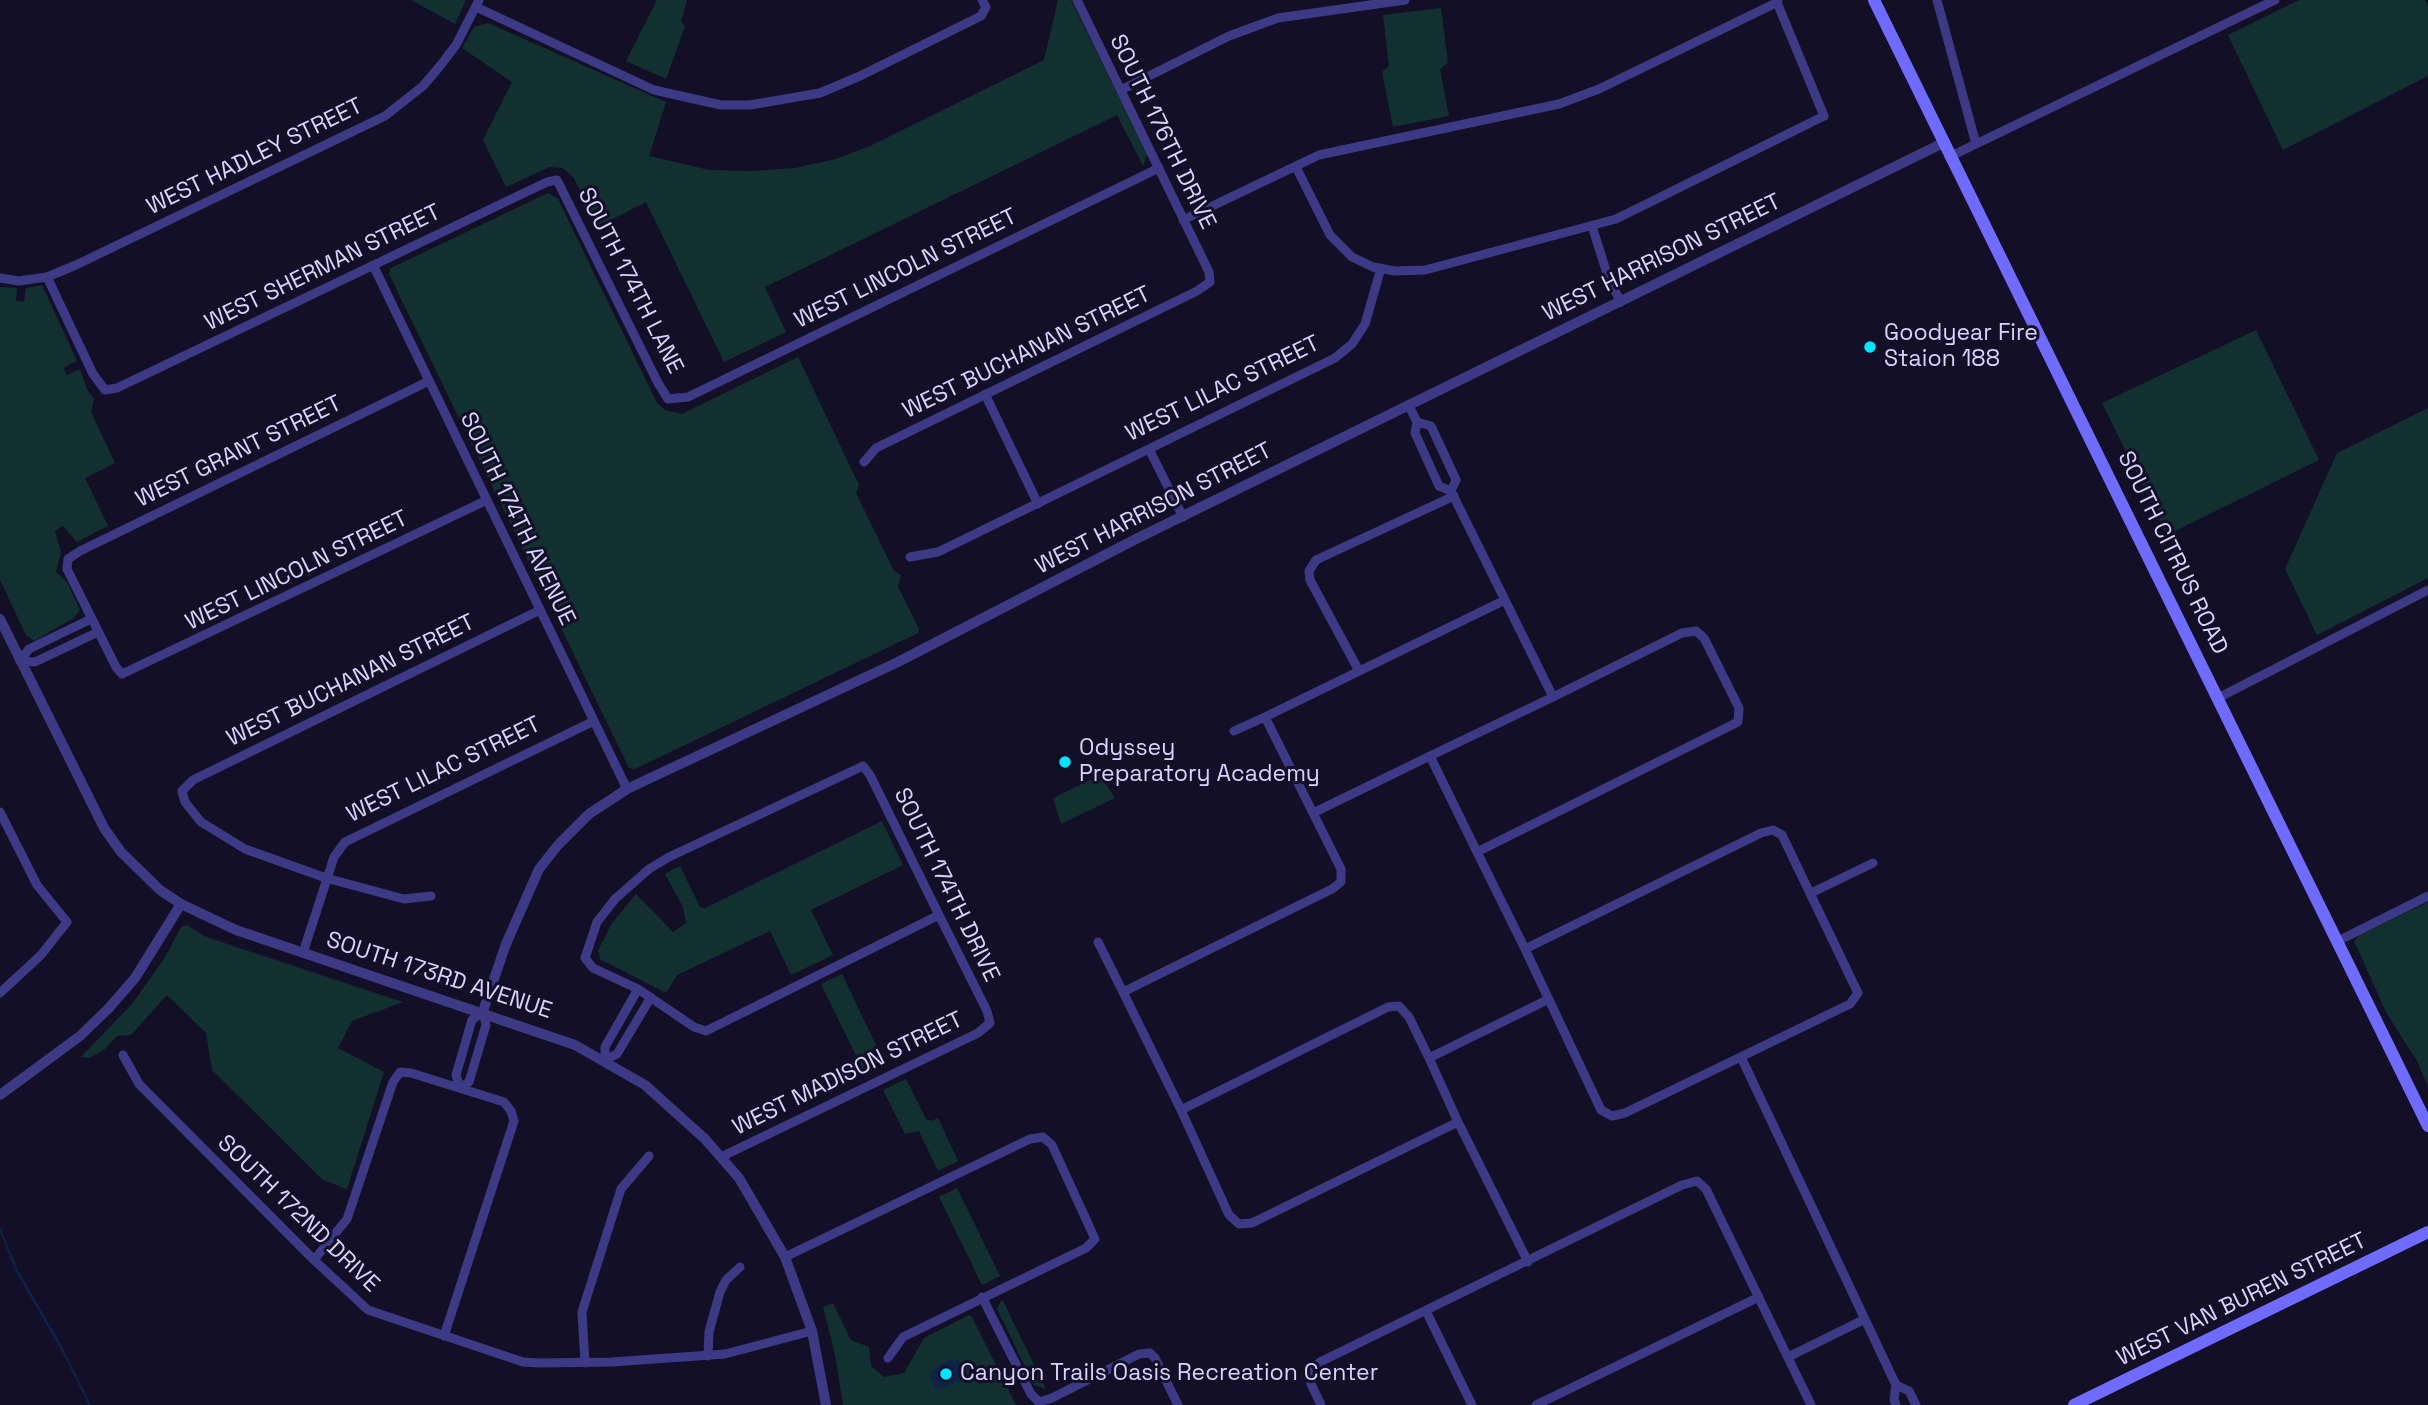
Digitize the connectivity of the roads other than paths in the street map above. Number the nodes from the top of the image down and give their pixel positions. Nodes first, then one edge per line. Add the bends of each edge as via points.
1 (1077, 0) edge
2 (1405, 0) edge
3 (1874, 0) edge
4 (1937, 0) edge
5 (2275, 0) edge
6 (1777, 1) edge
7 (478, 3) edge
8 (984, 3) edge
9 (1121, 90) junction
10 (1943, 144) junction
11 (1976, 144) junction
12 (1949, 157) junction
13 (1296, 167) junction
14 (1160, 168) junction
15 (556, 180) joint
16 (1183, 220) junction
17 (1592, 226) junction
18 (373, 265) junction
19 (1381, 268) junction
20 (47, 276) junction
21 (0, 278) edge
22 (1210, 282) joint
23 (1621, 302) junction
24 (429, 381) junction
25 (985, 394) junction
26 (668, 398) joint
27 (1409, 406) junction
28 (1417, 422) junction
29 (1149, 449) junction
30 (864, 462) dead end
31 (1453, 493) junction
32 (487, 500) junction
33 (1038, 504) junction
34 (1183, 517) junction
35 (910, 557) dead end
36 (2428, 590) edge
37 (1505, 600) junction
38 (540, 610) junction
39 (92, 619) junction
40 (0, 620) edge
41 (98, 632) junction
42 (20, 660) junction
43 (1359, 670) junction
44 (1553, 697) junction
45 (2220, 697) junction
46 (1265, 717) junction
47 (594, 721) junction
48 (1234, 731) dead end
49 (1430, 756) junction
50 (627, 789) junction
51 (0, 811) edge
52 (1313, 813) junction
53 (3, 824) edge
54 (1476, 852) junction
55 (1873, 863) dead end
56 (326, 878) junction
57 (1811, 893) junction
58 (2428, 896) edge
59 (431, 897) dead end
60 (181, 904) junction
61 (939, 915) junction
62 (2338, 941) junction
63 (1098, 942) dead end
64 (1525, 949) junction
65 (303, 953) junction
66 (638, 989) junction
67 (1123, 992) junction
68 (0, 993) edge
69 (652, 997) junction
70 (1549, 999) junction
71 (483, 1011) junction
72 (989, 1023) joint
73 (122, 1055) dead end
74 (1741, 1057) junction
75 (1429, 1058) junction
76 (605, 1060) junction
77 (460, 1088) junction
78 (0, 1095) edge
79 (1181, 1110) junction
80 (1458, 1122) junction
81 (2428, 1125) edge
82 (649, 1156) dead end
83 (721, 1157) junction
84 (2428, 1233) edge
85 (785, 1257) junction
86 (314, 1260) junction
87 (1528, 1262) junction
88 (740, 1267) dead end
89 (982, 1297) junction
90 (1759, 1297) junction
91 (1426, 1311) junction
92 (1865, 1319) junction
93 (812, 1331) junction
94 (444, 1336) junction
95 (708, 1356) junction
96 (1788, 1357) junction
97 (888, 1358) dead end
98 (585, 1363) junction
99 (1896, 1385) junction
100 (826, 1405) edge
101 (1178, 1405) edge
102 (1321, 1405) edge
103 (1472, 1405) edge
104 (1536, 1405) edge
105 (1811, 1405) edge
106 (1896, 1405) edge
107 (1916, 1405) edge
108 (2074, 1405) edge

1 - 9 street, SOUTH 176TH DRIVE
2 - 9 street via 1278,18 1229,36
3 - 10 main road, SOUTH CITRUS ROAD
4 - 11 street
5 - 11 street
6 - 13 street via 1599,89 1559,104 1352,147 1319,155
6 - 17 street via 1824,116 1616,219
7 - 8 street via 654,90 721,105 820,93 981,16
7 - 20 street, WEST HADLEY STREET via 440,66 423,86 384,116
9 - 14 street, SOUTH 176TH DRIVE
10 - 12 main road, SOUTH CITRUS ROAD
10 - 23 street, WEST HARRISON STREET
11 - 12 street
12 - 45 main road, SOUTH CITRUS ROAD
13 - 16 street
13 - 19 street via 1330,235 1352,257
14 - 16 street, SOUTH 176TH DRIVE
14 - 26 street, WEST LINCOLN STREET via 688,397
15 - 18 street, WEST SHERMAN STREET
15 - 26 street, SOUTH 174TH LANE
16 - 22 street, SOUTH 176TH DRIVE
17 - 19 street via 1425,270
17 - 23 street
18 - 20 street, WEST SHERMAN STREET via 105,390
18 - 24 street, SOUTH 174TH AVENUE
19 - 29 street, WEST LILAC STREET via 1365,324 1335,358
20 - 21 street, WEST HADLEY STREET via 19,281
22 - 25 street, WEST BUCHANAN STREET
23 - 27 street, WEST HARRISON STREET
24 - 32 street, SOUTH 174TH AVENUE
24 - 39 street, WEST GRANT STREET via 68,559 67,569
25 - 30 street, WEST BUCHANAN STREET via 876,448
25 - 33 street
27 - 28 street
27 - 34 street, WEST HARRISON STREET
28 - 31 street via 1415,433 1439,486
28 - 31 street via 1431,426 1456,480
29 - 33 street, WEST LILAC STREET
29 - 34 street
31 - 37 street
31 - 43 street via 1316,559 1309,571
32 - 38 street, SOUTH 174TH AVENUE
32 - 41 street, WEST LINCOLN STREET via 122,674
33 - 35 street, WEST LILAC STREET via 939,552
34 - 50 street, WEST HARRISON STREET via 898,662
36 - 45 street
37 - 43 street
37 - 44 street
38 - 47 street, SOUTH 174TH AVENUE
38 - 56 street, WEST BUCHANAN STREET via 193,780 182,791 201,822 220,836
39 - 41 street
39 - 42 street via 29,649
40 - 42 street, SOUTH 173RD AVENUE
41 - 42 street via 35,662
42 - 60 street, SOUTH 173RD AVENUE via 104,828 141,875
43 - 46 street
44 - 49 street
44 - 54 street via 1682,633 1696,631 1704,638 1739,708 1738,722
45 - 62 main road, SOUTH CITRUS ROAD
46 - 48 street
46 - 52 street
47 - 50 street, SOUTH 174TH AVENUE
47 - 56 street, WEST LILAC STREET via 345,842
49 - 52 street
49 - 54 street
50 - 71 street, WEST HARRISON STREET via 589,814 539,869
51 - 53 street
52 - 67 street via 1342,869 1341,882
53 - 68 street via 37,885 67,922 41,955
54 - 64 street
55 - 57 street
56 - 59 street via 404,899
56 - 65 street, WEST LILAC STREET
57 - 64 street via 1782,835 1773,830
57 - 74 street via 1858,993 1850,1004
58 - 62 street
60 - 65 street, SOUTH 173RD AVENUE via 236,930
60 - 78 street via 135,978 108,1009 80,1036
61 - 66 street, SOUTH 174TH DRIVE via 863,766 649,869 630,883 597,922 585,957 593,968
61 - 69 street via 706,1031
61 - 72 street, SOUTH 174TH DRIVE
62 - 81 main road, SOUTH CITRUS ROAD
63 - 67 street
64 - 70 street
65 - 71 street, SOUTH 173RD AVENUE
66 - 69 street
66 - 76 street via 605,1047
67 - 79 street
69 - 76 street via 617,1054
70 - 74 street via 1601,1110 1612,1116
70 - 75 street
71 - 76 street, SOUTH 173RD AVENUE
71 - 77 street, WEST HARRISON STREET via 486,1025 468,1082
71 - 77 street, WEST HARRISON STREET via 472,1020 456,1075
72 - 83 street, WEST MADISON STREET
73 - 86 street, SOUTH 172ND DRIVE via 139,1084
74 - 92 street
75 - 79 street via 1409,1017 1399,1006 1388,1007
75 - 80 street
76 - 83 street, SOUTH 173RD AVENUE via 645,1085
77 - 86 street via 400,1072 347,1219
77 - 94 street via 503,1102 514,1121
79 - 80 street via 1229,1215 1239,1224 1252,1223
80 - 87 street
82 - 98 street via 621,1189 582,1312
83 - 85 street, SOUTH 173RD AVENUE
84 - 108 main road, WEST VAN BUREN STREET
85 - 89 street via 1030,1139 1043,1137 1052,1145 1095,1239 1086,1248
85 - 93 street, SOUTH 173RD AVENUE
86 - 94 street, SOUTH 172ND DRIVE via 368,1310
87 - 90 street via 1697,1181 1706,1189
87 - 91 street
88 - 95 street via 720,1292
89 - 97 street via 903,1337
89 - 101 street via 1039,1402 1139,1354 1150,1353
90 - 96 street
90 - 104 street
91 - 102 street via 1320,1362 1310,1371
91 - 103 street
92 - 96 street
92 - 99 street
93 - 95 street, SOUTH 172ND DRIVE
93 - 100 street, SOUTH 173RD AVENUE
94 - 98 street, SOUTH 172ND DRIVE via 523,1362
95 - 98 street, SOUTH 172ND DRIVE
96 - 105 street
99 - 106 street
99 - 107 street via 1909,1391

